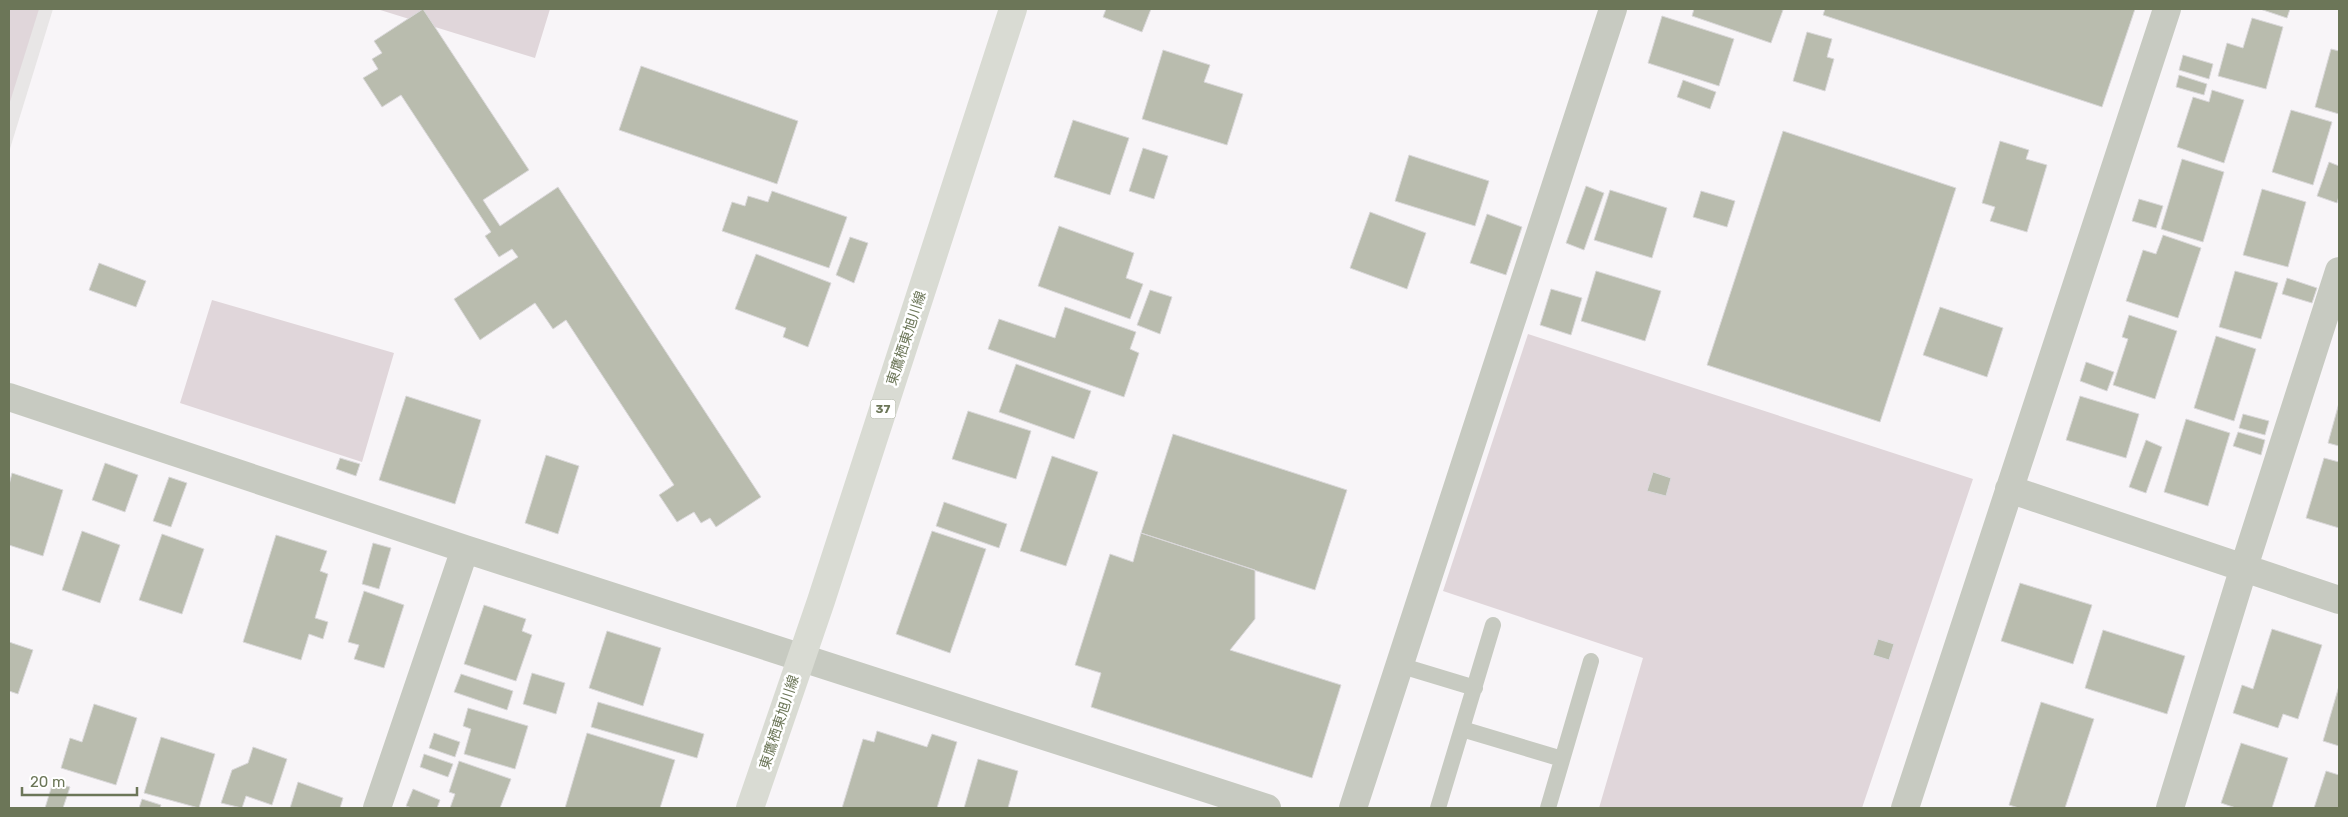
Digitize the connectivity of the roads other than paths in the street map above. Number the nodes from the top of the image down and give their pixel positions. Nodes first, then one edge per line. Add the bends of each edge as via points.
1 (1013, 9) edge
2 (1613, 9) edge
3 (2167, 9) edge
4 (2339, 271) edge
5 (9, 397) edge
6 (2009, 489) junction
7 (465, 549) junction
8 (2244, 567) junction
9 (2339, 600) edge
10 (1493, 625) dead end
11 (800, 658) junction
12 (1591, 661) dead end
13 (1399, 665) junction
14 (1475, 688) junction
15 (1462, 729) junction
16 (1562, 759) junction
17 (377, 808) edge
18 (750, 808) edge
19 (1268, 808) edge
20 (1352, 808) edge
21 (1438, 808) edge
22 (1548, 808) edge
23 (1905, 808) edge
24 (2170, 808) edge

1 - 11 main road, 東鷹栖東旭川線 / 37
2 - 13 street
3 - 6 street
4 - 8 street
5 - 7 street
6 - 8 street
6 - 23 street
7 - 11 street
7 - 17 street
8 - 9 street
8 - 24 street
10 - 14 lane
11 - 18 main road, 東鷹栖東旭川線 / 37
11 - 19 street
12 - 16 lane
13 - 14 lane
13 - 20 street
14 - 15 lane
15 - 16 lane
15 - 21 lane
16 - 22 lane

